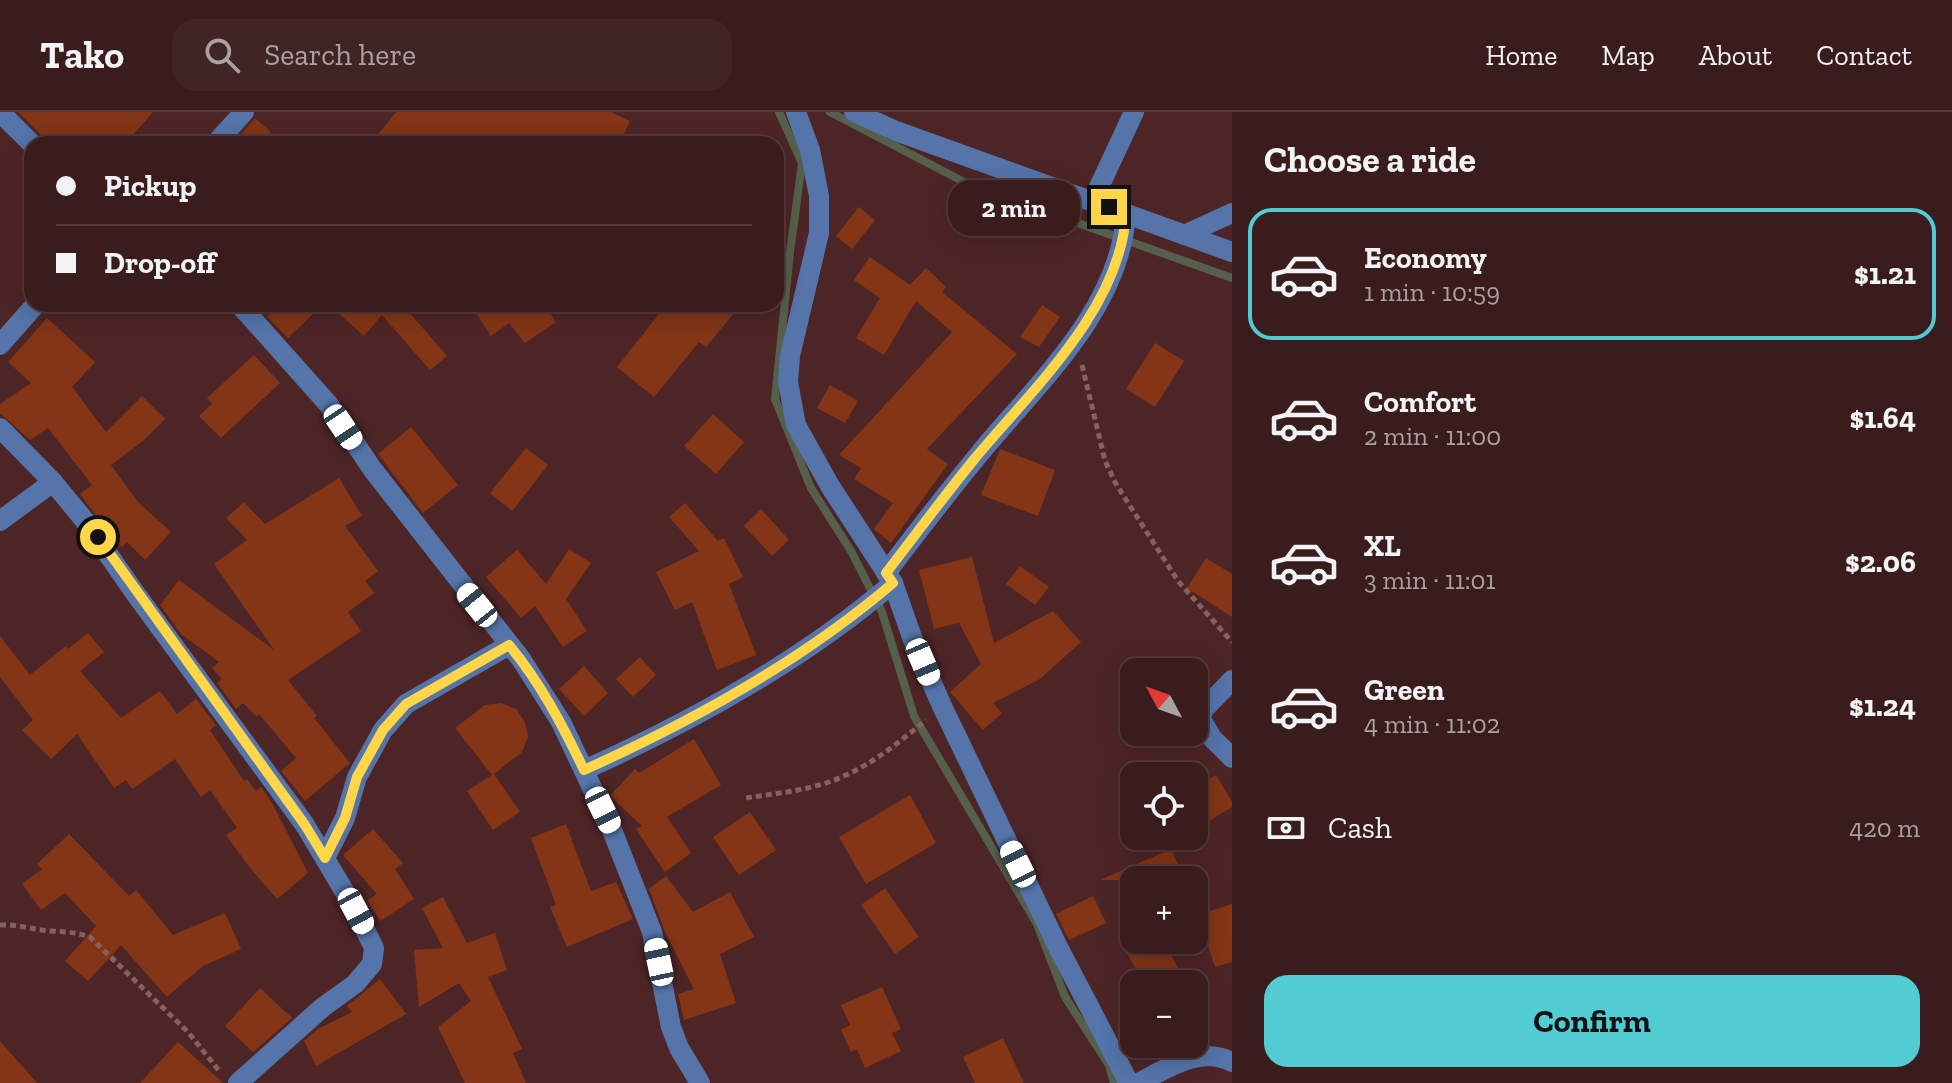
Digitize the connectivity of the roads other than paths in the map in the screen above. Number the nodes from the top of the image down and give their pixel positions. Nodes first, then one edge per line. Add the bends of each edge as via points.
1 (0, 112) edge
2 (244, 112) edge
3 (796, 112) edge
4 (854, 112) edge
5 (1134, 112) edge
6 (24, 136) edge
7 (222, 136) edge
8 (1093, 200) junction
9 (1126, 213) junction
10 (1232, 213) edge
11 (1184, 235) junction
12 (1232, 252) edge
13 (29, 312) edge
14 (246, 312) edge
15 (0, 345) edge
16 (0, 428) edge
17 (53, 482) junction
18 (0, 521) edge
19 (890, 578) junction
20 (509, 645) junction
21 (1232, 680) edge
22 (1232, 758) edge
23 (584, 770) junction
24 (325, 858) junction
25 (1232, 1037) edge
26 (1226, 1058) edge
27 (232, 1082) edge
28 (700, 1083) edge
29 (1129, 1083) edge
30 (1138, 1083) edge

1 - 6 street
2 - 7 street
3 - 19 street via 819,196 819,233 790,356 788,382 796,425
4 - 8 street
5 - 8 street
8 - 9 street
9 - 11 street
9 - 19 street via 1125,238 1104,292 1076,337 973,461
10 - 11 street
11 - 12 street
13 - 15 street
14 - 20 street via 329,405
16 - 17 street
17 - 18 street
17 - 24 street via 110,553
19 - 23 street via 798,654 639,746
19 - 29 street via 942,706
20 - 23 street via 561,722
20 - 24 street via 406,704 383,730 357,777
21 - 22 street via 1203,710 1201,719
23 - 28 street via 652,932 671,1027
24 - 27 street via 366,930 375,957 355,984
25 - 26 street
26 - 30 street via 1187,1058

